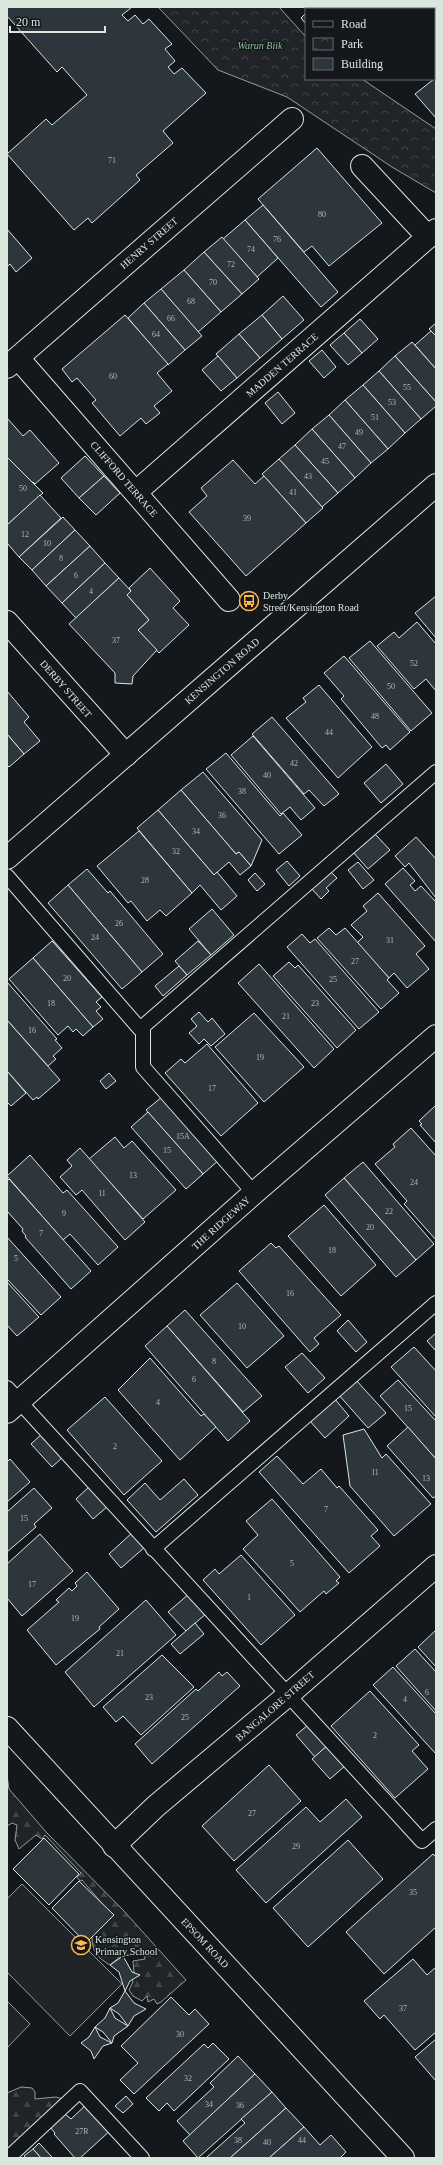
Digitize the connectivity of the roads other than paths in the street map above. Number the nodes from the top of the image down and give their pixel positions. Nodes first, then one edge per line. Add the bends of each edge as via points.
1 (292, 119) dead end
2 (362, 166) dead end
3 (432, 233) edge
4 (12, 363) edge
5 (436, 485) edge
6 (136, 492) junction
7 (229, 600) dead end
8 (7, 622) edge
9 (126, 755) junction
10 (436, 772) edge
11 (7, 858) edge
12 (7, 876) edge
13 (143, 1027) junction
14 (436, 1036) edge
15 (254, 1193) junction
16 (436, 1303) edge
17 (11, 1401) edge
18 (153, 1549) junction
19 (436, 1566) edge
20 (288, 1695) junction
21 (7, 1728) edge
22 (436, 1829) edge
23 (114, 1846) junction
24 (395, 2155) edge
25 (8, 2158) edge
26 (142, 2158) edge

1 - 4 street, HENRY STREET
2 - 3 street, MADDEN TERRACE
3 - 6 street, MADDEN TERRACE
4 - 6 street, CLIFFORD TERRACE
5 - 9 street, KENSINGTON ROAD
6 - 7 street, CLIFFORD TERRACE
8 - 9 street, DERBY STREET
9 - 11 street, KENSINGTON ROAD
10 - 13 lane
12 - 13 lane via 140,1029
13 - 15 lane via 143,1067
14 - 15 street, THE RIDGEWAY
15 - 17 street, THE RIDGEWAY
16 - 18 lane
17 - 18 lane
18 - 20 lane
19 - 20 street, BANGALORE STREET
20 - 22 lane via 422,1841
20 - 23 street, BANGALORE STREET via 156,1806
21 - 23 street, EPSOM ROAD
23 - 24 street, EPSOM ROAD
25 - 26 lane via 80,2091

